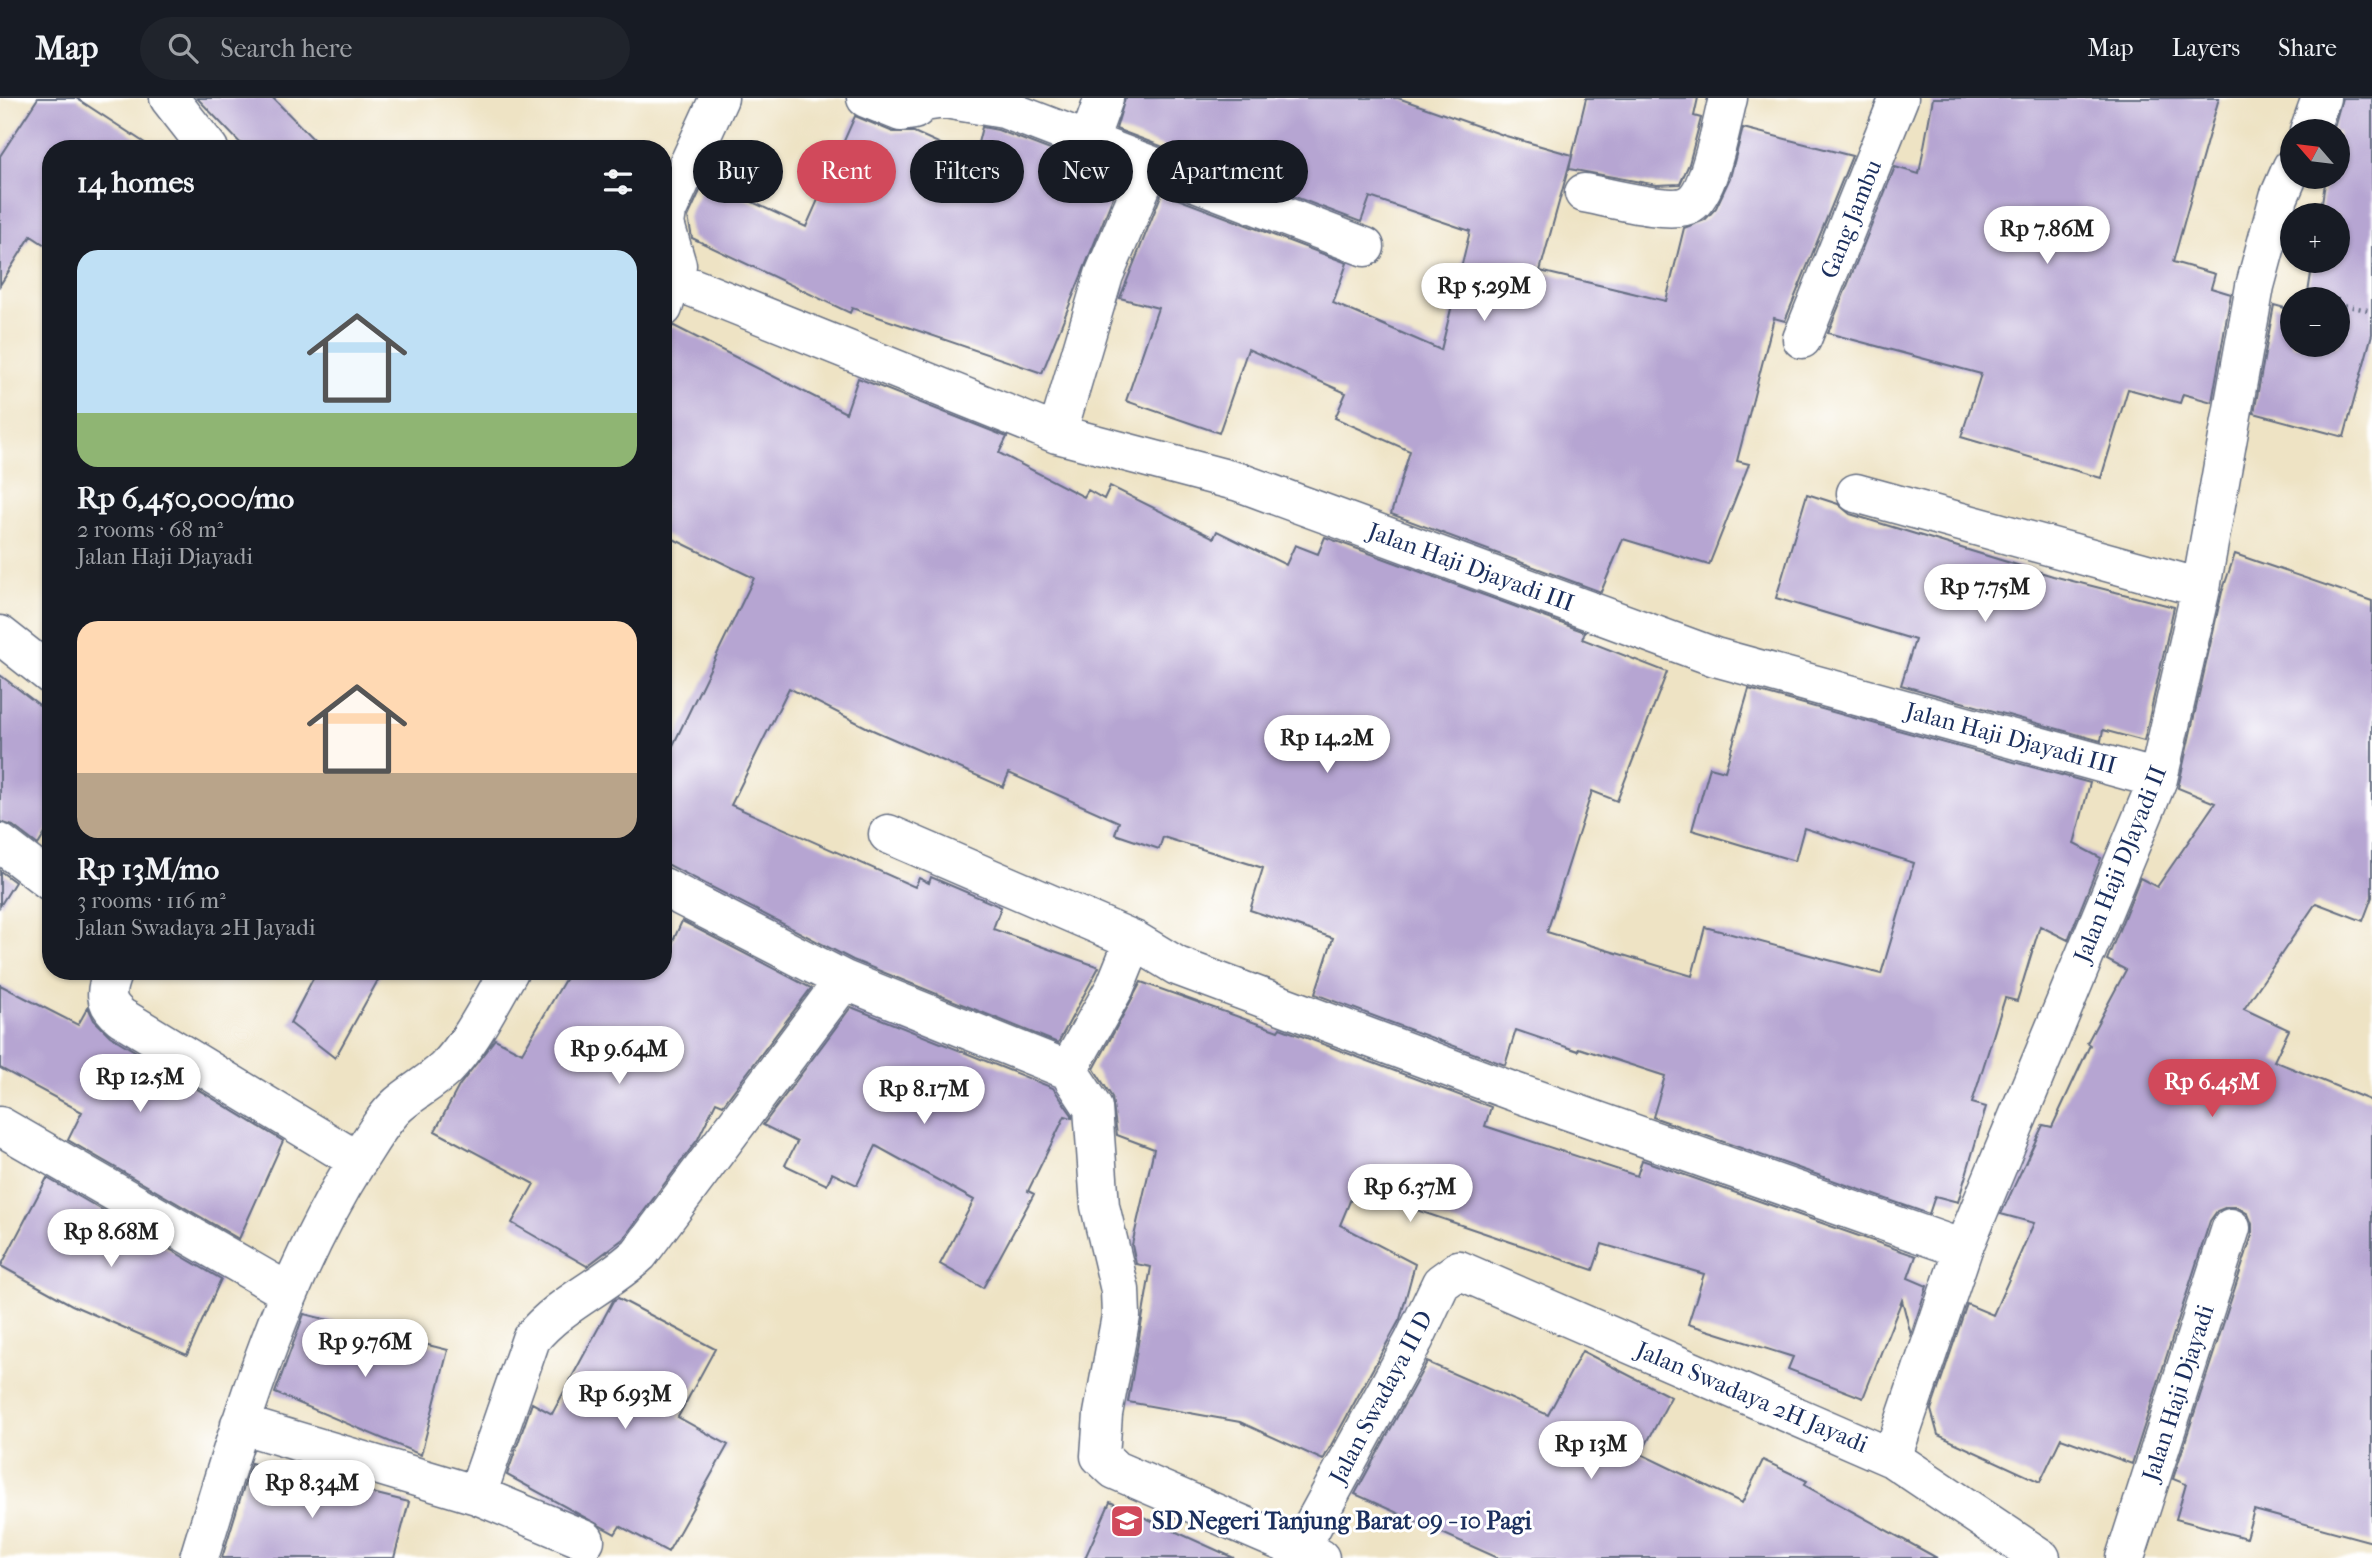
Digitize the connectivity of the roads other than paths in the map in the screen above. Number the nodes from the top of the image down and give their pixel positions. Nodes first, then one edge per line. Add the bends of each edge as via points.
1 (169, 98) edge
2 (719, 98) edge
3 (866, 98) edge
4 (1104, 98) edge
5 (1728, 98) edge
6 (1899, 98) edge
7 (2321, 98) edge
8 (2313, 119) edge
9 (202, 140) edge
10 (1089, 140) joint
11 (1147, 173) edge
12 (2282, 189) edge
13 (1584, 193) dead end
14 (672, 200) edge
15 (1248, 203) edge
16 (1365, 247) dead end
17 (672, 248) edge
18 (672, 283) edge
19 (672, 295) edge
20 (1802, 339) dead end
21 (1057, 434) junction
22 (1856, 493) dead end
23 (2201, 588) junction
24 (0, 635) edge
25 (42, 668) edge
26 (2158, 779) junction
27 (888, 834) dead end
28 (0, 843) edge
29 (42, 875) edge
30 (672, 892) edge
31 (1134, 940) junction
32 (110, 980) edge
33 (504, 980) edge
34 (844, 980) junction
35 (1068, 1070) junction
36 (0, 1126) edge
37 (358, 1161) junction
38 (2231, 1228) dead end
39 (1964, 1249) junction
40 (1449, 1275) joint
41 (288, 1292) junction
42 (240, 1424) junction
43 (1892, 1458) junction
44 (477, 1495) junction
45 (585, 1540) dead end
46 (1305, 1554) edge
47 (199, 1558) edge
48 (2041, 1558) edge
49 (2125, 1558) edge

1 - 9 street
2 - 14 street
3 - 10 street via 901,112 946,99 1004,109
4 - 10 street
5 - 13 street via 1704,186 1692,204 1674,208
6 - 20 street, Gang Jambu
7 - 8 street
11 - 21 street via 1104,275
12 - 23 street, Jalan Haji DJayadi II via 2255,286
15 - 16 street
17 - 18 street via 677,265
19 - 21 street, Jalan Haji Djayadi III
21 - 26 street, Jalan Haji Djayadi III via 1239,482 1715,657
22 - 23 street
23 - 26 street, Jalan Haji DJayadi II
24 - 25 street
26 - 39 street, Jalan Haji DJayadi II
27 - 31 street
28 - 29 street
30 - 34 street
31 - 35 street via 1115,987
31 - 39 street via 1177,966 1509,1090
32 - 37 street via 105,992 109,1007 121,1017
33 - 37 street via 462,1048 444,1069 396,1106
34 - 35 street
34 - 44 street via 639,1254 620,1272 547,1320 531,1339
35 - 46 street via 1093,1108 1100,1206 1120,1290 1121,1316 1100,1456 1115,1470
36 - 41 street
37 - 41 street
38 - 49 street, Jalan Haji Djayadi
39 - 43 street, Jalan Haji DJayadi II
40 - 43 street, Jalan Swadaya 2H Jayadi via 1459,1270
40 - 46 street, Jalan Swadaya II D
41 - 42 street
42 - 44 street
42 - 47 street
43 - 48 street, Jalan Swadaya 2H Jayadi
44 - 45 street

